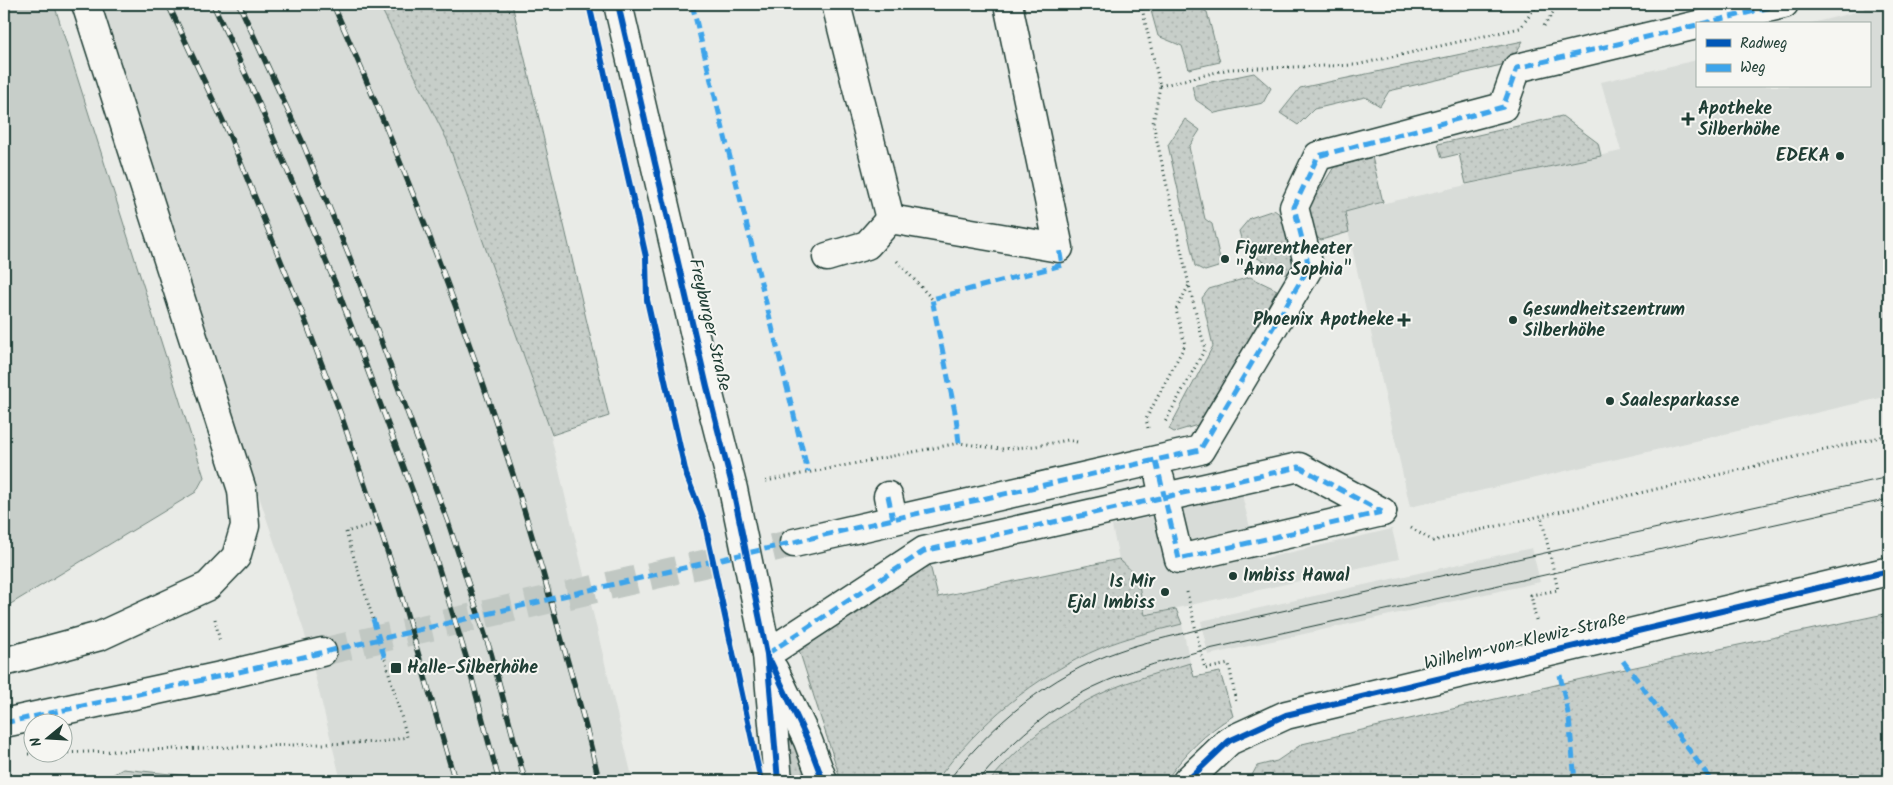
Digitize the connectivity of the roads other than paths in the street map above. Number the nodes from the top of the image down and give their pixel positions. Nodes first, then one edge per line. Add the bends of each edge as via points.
1 (86, 4) edge
2 (618, 4) edge
3 (836, 4) edge
4 (1008, 4) edge
5 (1784, 4) edge
6 (1709, 22) edge
7 (1696, 25) edge
8 (882, 227) junction
9 (827, 257) dead end
10 (1156, 461) junction
11 (1164, 498) junction
12 (794, 543) tunnel mouth
13 (1889, 571) edge
14 (322, 652) tunnel mouth
15 (767, 654) junction
16 (4, 662) edge
17 (4, 723) edge
18 (778, 781) edge
19 (822, 781) edge
20 (1187, 781) edge

1 - 16 street via 242,490 245,526 236,557 208,586 100,636
2 - 15 street, Freyburger Straße via 733,489
3 - 8 street
4 - 8 street via 1059,248
5 - 6 street
7 - 10 street via 1517,68 1503,107 1318,156 1294,207 1309,267 1200,450
8 - 9 street via 867,244
10 - 11 street
10 - 12 street via 890,508
11 - 11 street via 1179,559 1382,512 1299,467
11 - 15 street via 924,552
13 - 20 street, Wilhelm-von-Klewiz-Straße via 1286,715 1229,740
14 - 17 street
15 - 18 street, Freyburger Straße
15 - 19 street, Freyburger Straße via 808,741

